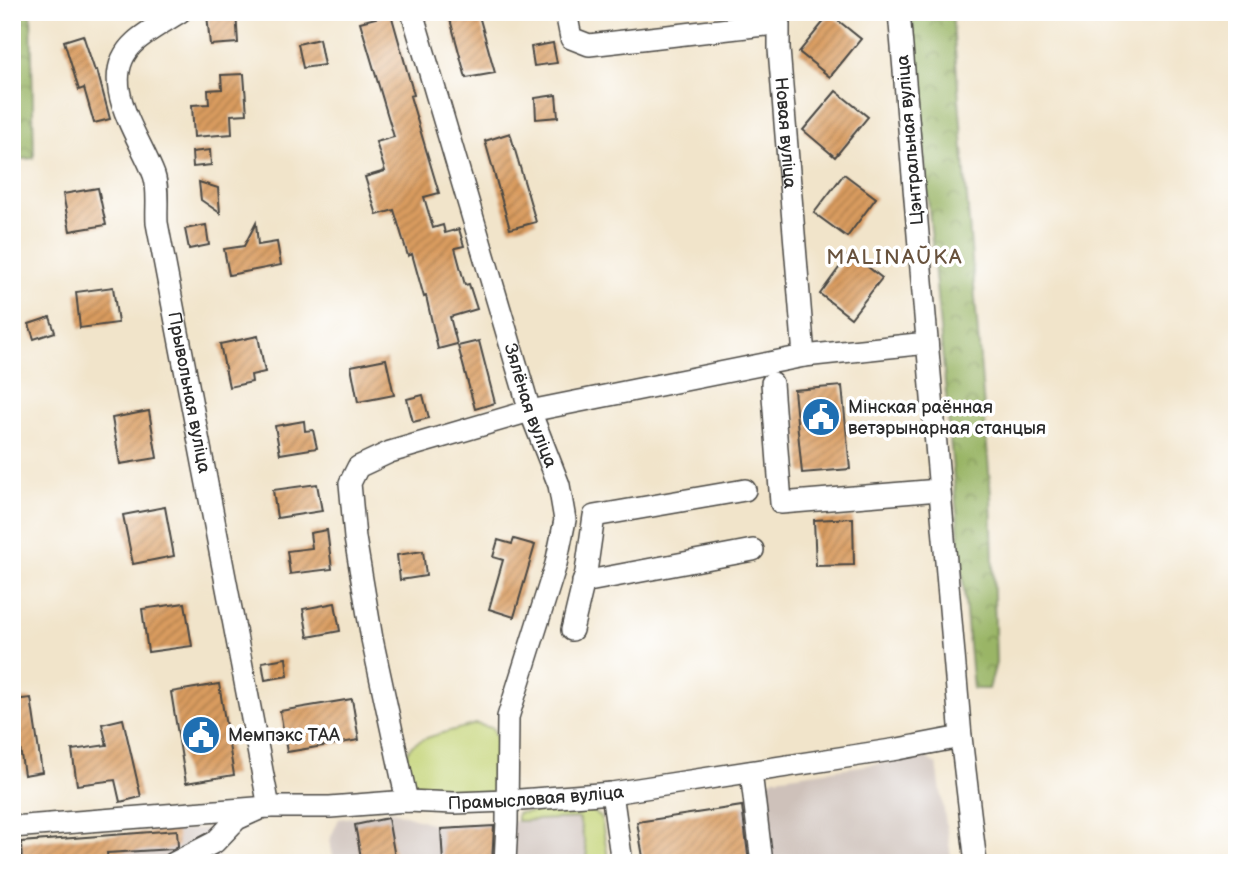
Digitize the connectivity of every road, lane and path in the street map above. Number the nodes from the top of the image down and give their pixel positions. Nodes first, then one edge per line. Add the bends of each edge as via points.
1 (180, 12) edge
2 (412, 12) edge
3 (566, 12) edge
4 (899, 12) edge
5 (927, 342) junction
6 (804, 356) junction
7 (772, 383) dead end
8 (530, 411) junction
9 (745, 490) dead end
10 (939, 490) junction
11 (752, 550) dead end
12 (583, 582) junction
13 (572, 630) dead end
14 (961, 737) junction
15 (751, 772) junction
16 (612, 793) junction
17 (407, 801) junction
18 (507, 801) junction
19 (266, 807) junction
20 (12, 827) edge
21 (174, 863) edge
22 (505, 863) edge
23 (622, 863) edge
24 (762, 863) edge
25 (976, 863) edge

1 - 19 street, Прывольная вуліца via 134,42 120,62 116,78 155,178 157,223
2 - 8 street, Зялёная вуліца
3 - 6 street, Новая вуліца via 571,38 589,45 779,24
4 - 5 street, Цэнтральная вуліца
5 - 6 street
5 - 10 street, Цэнтральная вуліца
6 - 8 street
7 - 10 street via 781,503
8 - 17 street via 390,452 358,467 350,483 372,639
8 - 18 street, Зялёная вуліца via 559,485 565,520 556,564 508,717
9 - 12 street via 594,516
10 - 14 street, Цэнтральная вуліца
11 - 12 street
12 - 13 street
14 - 15 street, Прамысловая вуліца
14 - 25 street
15 - 16 street, Прамысловая вуліца
15 - 24 street
16 - 18 street, Прамысловая вуліца
16 - 23 street
17 - 18 street, Прамысловая вуліца
17 - 19 street, Прамысловая вуліца
18 - 22 street, Зялёная вуліца
19 - 20 street, Прамысловая вуліца
19 - 21 street via 237,819 215,842

